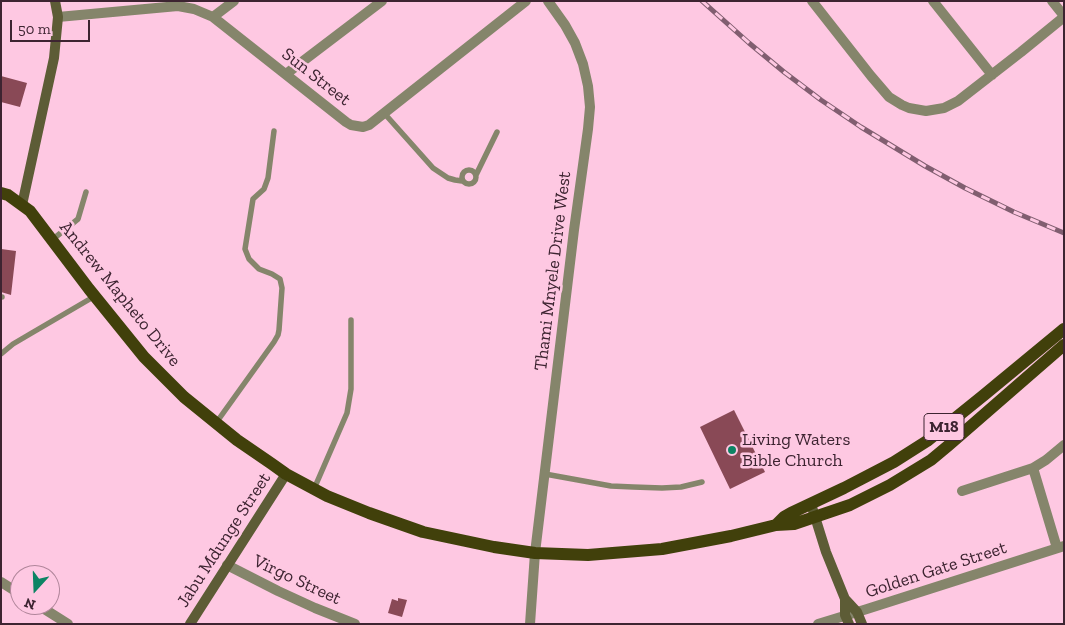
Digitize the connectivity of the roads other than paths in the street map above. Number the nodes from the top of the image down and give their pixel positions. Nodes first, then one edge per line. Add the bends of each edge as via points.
1 (55, 1) edge
2 (234, 1) edge
3 (382, 1) edge
4 (526, 1) edge
5 (548, 1) edge
6 (812, 1) edge
7 (933, 1) edge
8 (1052, 1) edge
9 (178, 4) edge
10 (1064, 16) edge
11 (58, 17) junction
12 (213, 17) junction
13 (286, 74) junction
14 (992, 75) junction
15 (384, 113) junction
16 (274, 131) dead end
17 (496, 132) dead end
18 (476, 175) junction
19 (462, 181) junction
20 (86, 192) dead end
21 (1, 193) edge
22 (22, 205) junction
23 (52, 240) junction
24 (95, 296) junction
25 (351, 320) dead end
26 (1064, 329) edge
27 (1064, 345) edge
28 (1, 354) edge
29 (216, 423) junction
30 (1064, 445) edge
31 (1032, 468) junction
32 (286, 474) junction
33 (545, 474) junction
34 (702, 482) dead end
35 (314, 489) junction
36 (962, 491) dead end
37 (811, 504) junction
38 (816, 517) junction
39 (776, 525) junction
40 (1060, 547) edge
41 (535, 553) junction
42 (227, 565) junction
43 (845, 599) junction
44 (857, 612) junction
45 (54, 615) edge
46 (847, 620) edge
47 (68, 624) edge
48 (190, 624) edge
49 (355, 624) edge
50 (530, 624) edge
51 (818, 624) edge
52 (862, 624) edge

1 - 11 street
2 - 12 street
3 - 13 street
4 - 15 street, Sun Street
5 - 33 street, Thami Mnyele Drive West via 575,43 583,64 590,107
6 - 14 street via 890,97 909,108 926,111 944,108
7 - 14 street
8 - 10 street
9 - 11 street, Sun Street
9 - 12 street, Sun Street
10 - 14 street
11 - 22 street via 54,58
12 - 13 street, Sun Street
13 - 15 street, Sun Street via 351,124 363,127
15 - 19 lane via 433,168 448,178
16 - 29 lane via 268,178 264,189 253,199 245,249 259,269 280,279 279,330 274,342
17 - 18 lane
18 - 19 lane via 472,184
18 - 19 lane via 471,170 464,171
20 - 23 lane via 78,218
21 - 22 main road, Andrew Mapheto Drive
22 - 23 main road, Andrew Mapheto Drive
23 - 24 main road, Andrew Mapheto Drive
24 - 28 lane
24 - 29 main road, Andrew Mapheto Drive via 144,357
25 - 35 lane via 349,406
26 - 37 main road, Andrew Mapheto Drive / M18 via 927,440 894,462
27 - 38 main road, Andrew Mapheto Drive / M18 via 931,460 882,490
29 - 32 main road, Andrew Mapheto Drive
30 - 31 street
31 - 36 street
31 - 40 street
32 - 35 main road, Andrew Mapheto Drive
32 - 42 street, Jabu Mdunge Street
33 - 34 lane via 633,488
33 - 41 street, Thami Mnyele Drive West
35 - 41 main road, Andrew Mapheto Drive via 423,532
37 - 38 street
37 - 39 main road, Andrew Mapheto Drive via 784,517
38 - 39 main road, Andrew Mapheto Drive via 794,524
38 - 43 street
39 - 41 main road, Andrew Mapheto Drive via 662,549 588,555
40 - 44 street, Golden Gate Street
41 - 50 street, Thami Mnyele Drive West
42 - 48 street, Jabu Mdunge Street
42 - 49 street, Virgo Street
43 - 44 street
43 - 46 street
44 - 46 street, Golden Gate Street
44 - 52 street
45 - 47 street
46 - 51 street, Golden Gate Street

